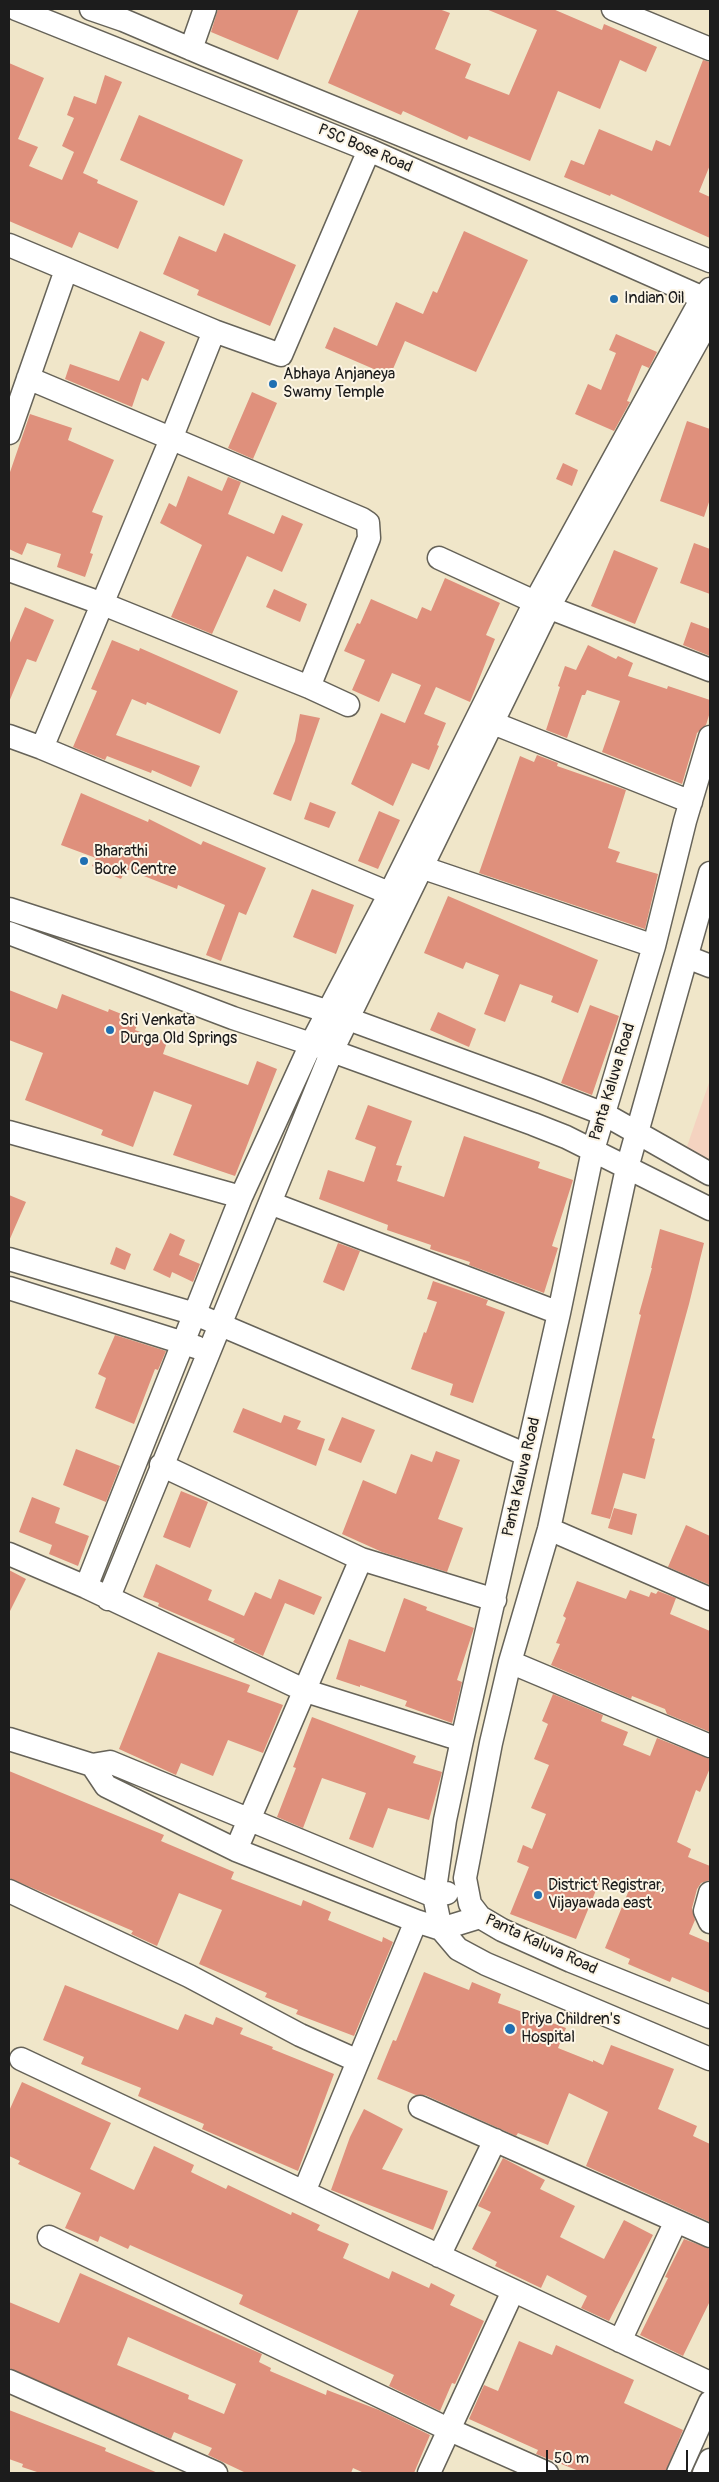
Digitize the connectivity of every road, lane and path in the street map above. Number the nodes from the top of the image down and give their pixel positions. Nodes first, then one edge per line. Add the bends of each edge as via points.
1 (16, 9) edge
2 (91, 9) edge
3 (205, 9) edge
4 (612, 9) edge
5 (125, 14) edge
6 (113, 47) junction
7 (191, 49) junction
8 (710, 49) edge
9 (369, 150) junction
10 (9, 245) edge
11 (710, 261) edge
12 (66, 270) junction
13 (707, 296) edge
14 (710, 318) edge
15 (214, 331) junction
16 (28, 378) junction
17 (9, 433) edge
18 (171, 439) junction
19 (439, 558) dead end
20 (9, 570) edge
21 (103, 604) junction
22 (542, 605) junction
23 (710, 670) edge
24 (309, 687) junction
25 (348, 705) dead end
26 (492, 723) junction
27 (9, 736) edge
28 (710, 737) edge
29 (42, 748) junction
30 (691, 802) junction
31 (414, 864) junction
32 (710, 873) edge
33 (398, 896) junction
34 (9, 909) edge
35 (9, 933) edge
36 (654, 946) junction
37 (687, 958) junction
38 (710, 966) edge
39 (338, 1016) junction
40 (311, 1044) junction
41 (332, 1050) junction
42 (604, 1114) junction
43 (9, 1132) edge
44 (638, 1133) junction
45 (593, 1150) junction
46 (627, 1168) junction
47 (710, 1174) edge
48 (242, 1197) junction
49 (270, 1203) junction
50 (710, 1209) edge
51 (9, 1259) edge
52 (9, 1288) edge
53 (559, 1313) junction
54 (195, 1314) junction
55 (220, 1325) junction
56 (184, 1342) junction
57 (209, 1352) junction
58 (527, 1455) junction
59 (161, 1465) junction
60 (549, 1529) junction
61 (9, 1554) edge
62 (361, 1559) junction
63 (86, 1587) junction
64 (108, 1599) junction
65 (710, 1599) edge
66 (494, 1600) junction
67 (510, 1662) junction
68 (306, 1691) junction
69 (9, 1739) edge
70 (462, 1740) junction
71 (710, 1746) edge
72 (92, 1765) junction
73 (250, 1818) junction
74 (236, 1850) junction
75 (467, 1889) junction
76 (9, 1891) edge
77 (710, 1893) edge
78 (434, 1896) junction
79 (480, 1917) junction
80 (416, 1921) junction
81 (710, 1922) edge
82 (441, 1929) junction
83 (710, 2017) edge
84 (21, 2059) dead end
85 (710, 2059) edge
86 (358, 2061) junction
87 (420, 2108) dead end
88 (495, 2140) junction
89 (304, 2192) junction
90 (676, 2221) junction
91 (710, 2236) edge
92 (50, 2237) dead end
93 (439, 2256) junction
94 (513, 2291) junction
95 (620, 2341) junction
96 (9, 2382) edge
97 (710, 2383) edge
98 (710, 2402) edge
99 (450, 2430) junction
100 (710, 2460) edge
101 (216, 2473) edge
102 (430, 2473) edge
103 (547, 2473) edge
104 (678, 2473) edge
105 (704, 2473) edge

1 - 6 street, PSC Bose Road
2 - 5 street, PSC Bose Road
3 - 7 street
4 - 8 street
5 - 6 street
5 - 7 street, PSC Bose Road
6 - 9 street, PSC Bose Road
7 - 11 street, PSC Bose Road
9 - 13 street, PSC Bose Road
9 - 15 street via 281,355
10 - 12 street
12 - 15 street
12 - 16 street
13 - 22 street
14 - 22 street
15 - 18 street
16 - 17 street
16 - 18 street
18 - 21 street
18 - 24 street via 368,523 369,538
19 - 22 street
20 - 21 street
21 - 24 street
21 - 29 street
22 - 23 street
22 - 26 street
22 - 31 street
24 - 25 street
26 - 30 street
26 - 31 street
27 - 29 street
28 - 30 street, Panta Kaluva Road
29 - 33 street
30 - 36 street, Panta Kaluva Road
31 - 33 street
31 - 36 street
32 - 37 street, Panta Kaluva Road
33 - 39 street
34 - 39 street
35 - 40 street via 233,1018
36 - 42 street, Panta Kaluva Road
37 - 38 street
37 - 44 street, Panta Kaluva Road
39 - 40 street
39 - 41 street
39 - 42 street
40 - 41 street
40 - 48 street
41 - 45 street via 533,1124
41 - 49 street
42 - 44 street
42 - 45 street, Panta Kaluva Road
43 - 48 street
44 - 46 street, Panta Kaluva Road
44 - 47 street
45 - 46 street
45 - 53 street, Panta Kaluva Road
46 - 50 street
46 - 60 street, Panta Kaluva Road
48 - 54 street
49 - 53 street
49 - 55 street
51 - 54 street
52 - 56 street
53 - 58 street, Panta Kaluva Road
54 - 55 street
54 - 56 street
55 - 57 street
55 - 58 street
56 - 57 street
56 - 63 street
57 - 59 street
58 - 66 street, Panta Kaluva Road
59 - 62 street
59 - 64 street
60 - 65 street
60 - 67 street, Panta Kaluva Road
61 - 63 street
62 - 66 street
62 - 68 street
63 - 64 street
64 - 68 street
66 - 70 street, Panta Kaluva Road
67 - 71 street
67 - 75 street, Panta Kaluva Road via 465,1878
68 - 70 street
68 - 73 street
69 - 72 street
70 - 78 street, Panta Kaluva Road via 445,1820
72 - 73 street via 110,1762
72 - 74 street via 106,1786
73 - 74 street
73 - 78 street
74 - 80 street
75 - 78 street
75 - 79 street, Panta Kaluva Road via 470,1904
76 - 86 street
77 - 81 street via 705,1911
78 - 82 street, Panta Kaluva Road
79 - 82 street
79 - 83 street, Panta Kaluva Road via 562,1957
80 - 82 street
80 - 86 street
82 - 85 street, Panta Kaluva Road via 458,1948 486,1964
84 - 89 street
86 - 89 street
87 - 88 street
88 - 90 street
88 - 93 street
89 - 93 street
90 - 91 street
90 - 95 street
92 - 99 street
93 - 94 street
94 - 95 street
94 - 99 street
95 - 97 street
96 - 101 street
98 - 104 street
99 - 102 street
99 - 103 street
100 - 105 street

